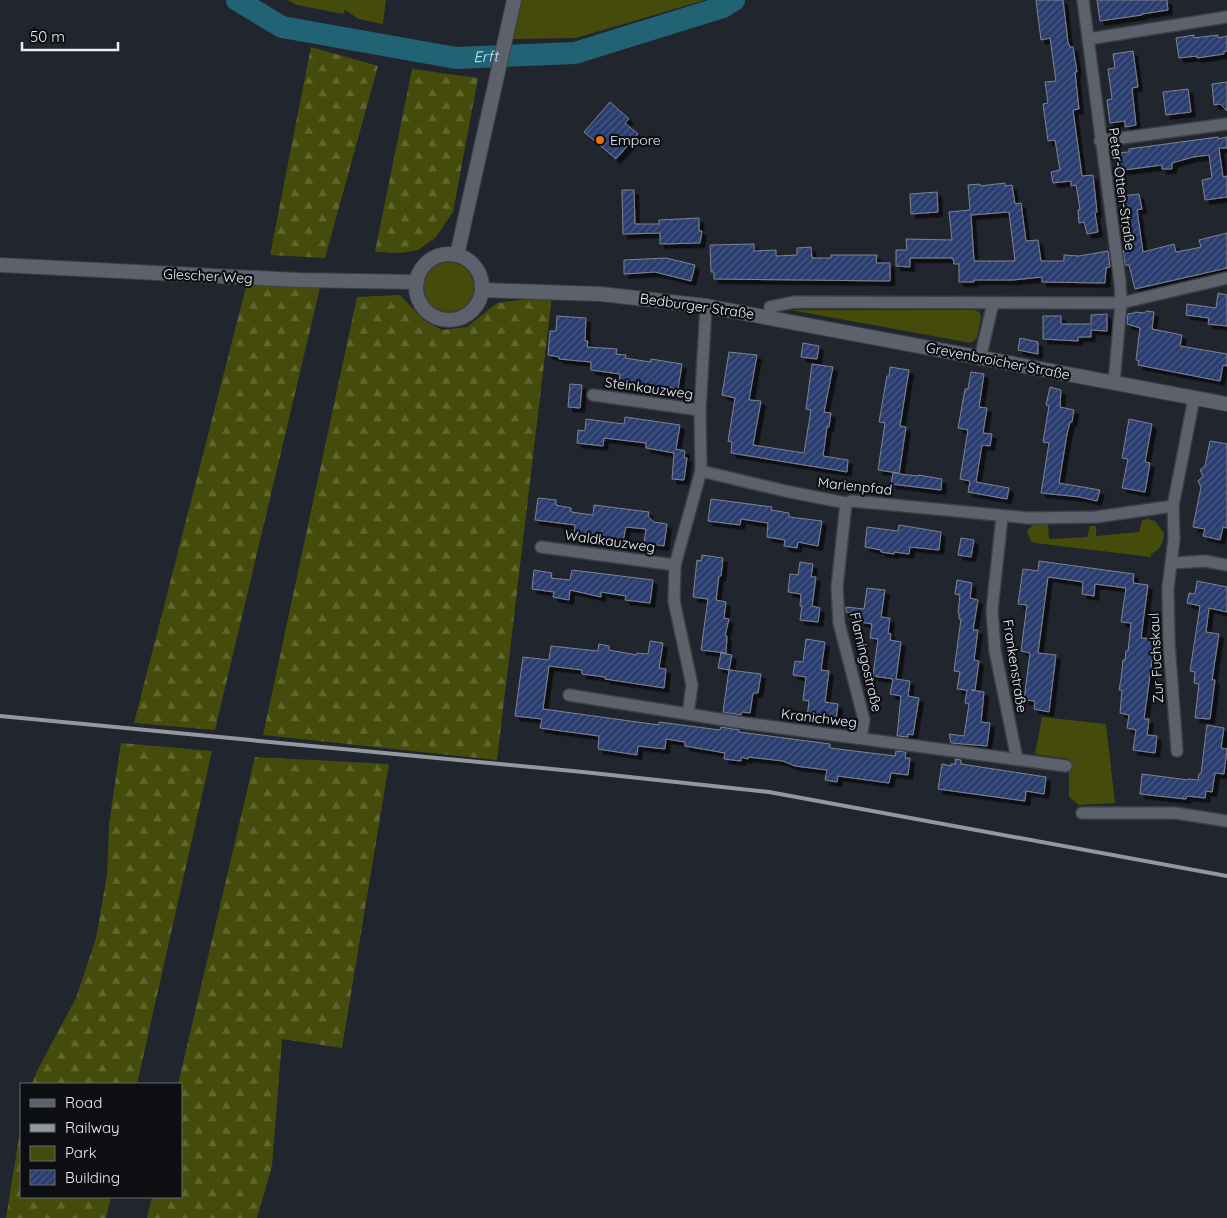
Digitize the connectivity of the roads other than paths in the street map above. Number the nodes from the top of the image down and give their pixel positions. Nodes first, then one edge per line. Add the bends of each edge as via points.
1 (514, 0) edge
2 (1083, 0) edge
3 (1227, 17) edge
4 (1088, 40) junction
5 (1227, 124) edge
6 (1100, 141) junction
7 (457, 255) junction
8 (0, 265) edge
9 (1227, 278) edge
10 (417, 282) junction
11 (482, 290) junction
12 (993, 303) junction
13 (1121, 303) junction
14 (706, 306) junction
15 (769, 317) junction
16 (980, 359) junction
17 (1114, 383) junction
18 (593, 395) dead end
19 (1194, 398) junction
20 (1227, 404) edge
21 (700, 410) junction
22 (701, 471) junction
23 (846, 503) junction
24 (1173, 506) junction
25 (1002, 516) junction
26 (541, 547) dead end
27 (1172, 563) junction
28 (676, 565) junction
29 (1227, 565) edge
30 (569, 695) dead end
31 (688, 714) junction
32 (861, 738) junction
33 (1177, 751) dead end
34 (1017, 759) junction
35 (1066, 766) dead end
36 (1082, 813) dead end
37 (1227, 821) edge

1 - 7 main road
2 - 4 street, Peter-Otten-Straße
3 - 4 street
4 - 6 street, Peter-Otten-Straße
5 - 6 street
6 - 13 street, Peter-Otten-Straße
7 - 10 main road via 447,254 428,262
7 - 11 main road via 474,266
8 - 10 main road, Glescher Weg via 298,280
9 - 13 street, Bedburger Straße
10 - 11 main road via 417,292 425,309 446,320 457,319 475,308
11 - 14 main road, Bedburger Straße via 601,294
12 - 13 street, Bedburger Straße
12 - 15 street, Bedburger Straße via 794,302 770,307
12 - 16 street
13 - 17 street, Peter-Otten-Straße
14 - 15 main road, Bedburger Straße
14 - 21 street
15 - 16 main road, Grevenbroicher Straße
16 - 17 main road, Grevenbroicher Straße
17 - 19 main road, Grevenbroicher Straße
18 - 21 street, Steinkauzweg
19 - 20 main road, Grevenbroicher Straße
19 - 24 street
21 - 22 street
22 - 23 street, Marienpfad
22 - 28 street
23 - 25 street, Marienpfad
23 - 32 street, Flamingostraße via 838,587 839,623 864,720
24 - 25 street, Marienpfad via 1096,517
24 - 27 street
25 - 34 street, Frankenstraße via 992,610 994,651
26 - 28 street, Waldkauzweg
27 - 29 street via 1205,561
27 - 33 street, Zur Fuchskaul via 1168,588 1169,643
28 - 31 street via 674,601 692,685
30 - 31 street, Kranichweg
31 - 32 street, Kranichweg
32 - 34 street, Kranichweg
34 - 35 street, Kranichweg
36 - 37 street via 1175,813

